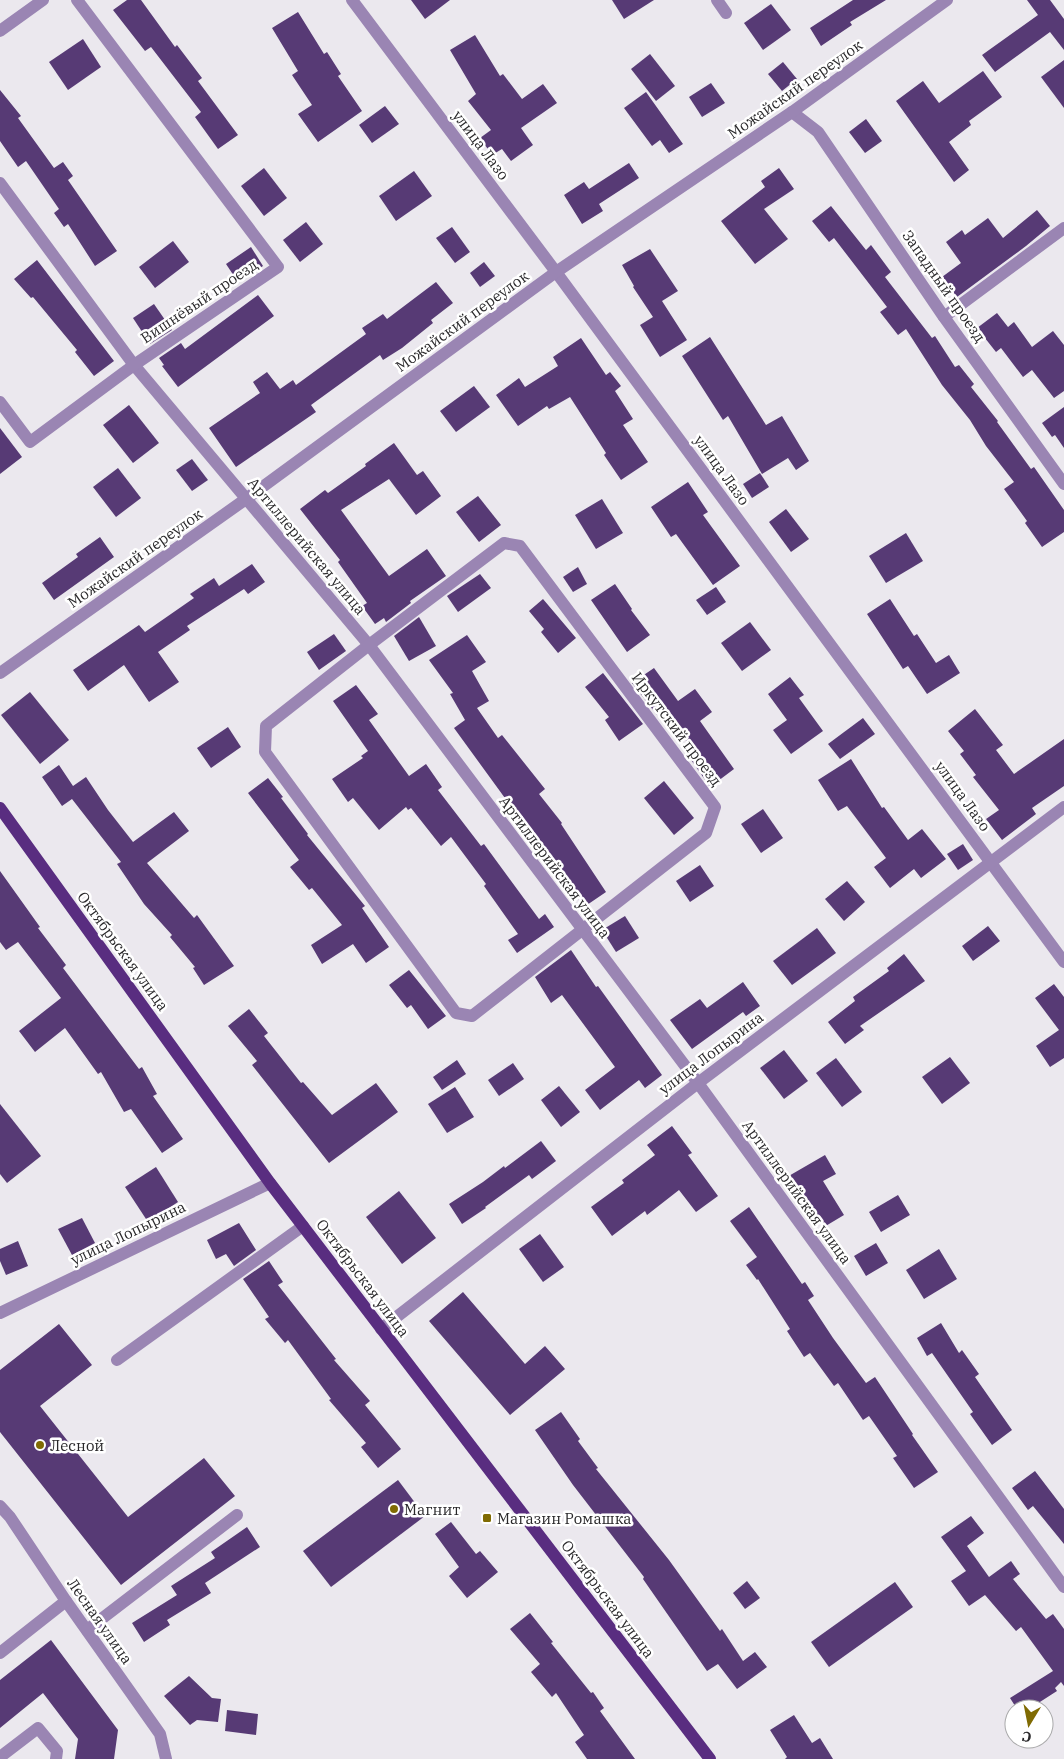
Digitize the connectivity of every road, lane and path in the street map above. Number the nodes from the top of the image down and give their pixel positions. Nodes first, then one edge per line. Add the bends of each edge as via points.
1 (43, 0) edge
2 (78, 0) edge
3 (352, 0) edge
4 (717, 0) edge
5 (948, 0) edge
6 (726, 13) dead end
7 (0, 31) edge
8 (792, 112) junction
9 (0, 183) edge
10 (1064, 228) edge
11 (556, 272) junction
12 (944, 317) junction
13 (134, 365) junction
14 (0, 402) edge
15 (1064, 484) edge
16 (246, 499) junction
17 (369, 645) junction
18 (0, 673) edge
19 (1064, 807) edge
20 (0, 808) edge
21 (990, 861) junction
22 (582, 930) junction
23 (1064, 962) edge
24 (698, 1083) junction
25 (270, 1183) junction
26 (303, 1226) junction
27 (0, 1313) edge
28 (381, 1330) junction
29 (116, 1360) dead end
30 (0, 1506) edge
31 (237, 1515) dead end
32 (1064, 1587) edge
33 (66, 1601) junction
34 (87, 1630) junction
35 (0, 1653) edge
36 (0, 1758) edge
37 (56, 1759) edge
38 (166, 1759) edge
39 (710, 1759) edge

1 - 7 street
2 - 13 street, Вишнёвый проезд via 278,267
3 - 11 street, улица Лазо
4 - 6 street
5 - 8 street, Можайский переулок
8 - 11 street, Можайский переулок
8 - 12 street, Западный проезд via 818,132
9 - 13 street, Артиллерийская улица
10 - 12 street
11 - 16 street, Можайский переулок
11 - 21 street, улица Лазо
12 - 15 street, Западный проезд
13 - 14 street, Вишнёвый проезд via 30,442
13 - 16 street, Артиллерийская улица
16 - 17 street, Артиллерийская улица
16 - 18 street, Можайский переулок
17 - 22 street, Артиллерийская улица
17 - 22 street, Иркутский проезд via 266,726 265,752 456,1013 472,1016
17 - 22 street, Иркутский проезд via 504,543 520,546 532,562 715,807 706,832
19 - 21 street, улица Лопырина
20 - 25 main road, Октябрьская улица
21 - 23 street, улица Лазо
21 - 24 street, улица Лопырина
22 - 24 street, Артиллерийская улица
24 - 28 street, улица Лопырина
24 - 32 street, Артиллерийская улица
25 - 26 main road, Октябрьская улица
25 - 27 street, улица Лопырина
26 - 28 main road, Октябрьская улица
26 - 29 street
28 - 39 main road, Октябрьская улица
30 - 33 street, Лесная улица
31 - 34 street
33 - 34 street, Лесная улица
33 - 35 street
34 - 38 street, Лесная улица via 160,1734
36 - 37 street via 38,1728 57,1751

